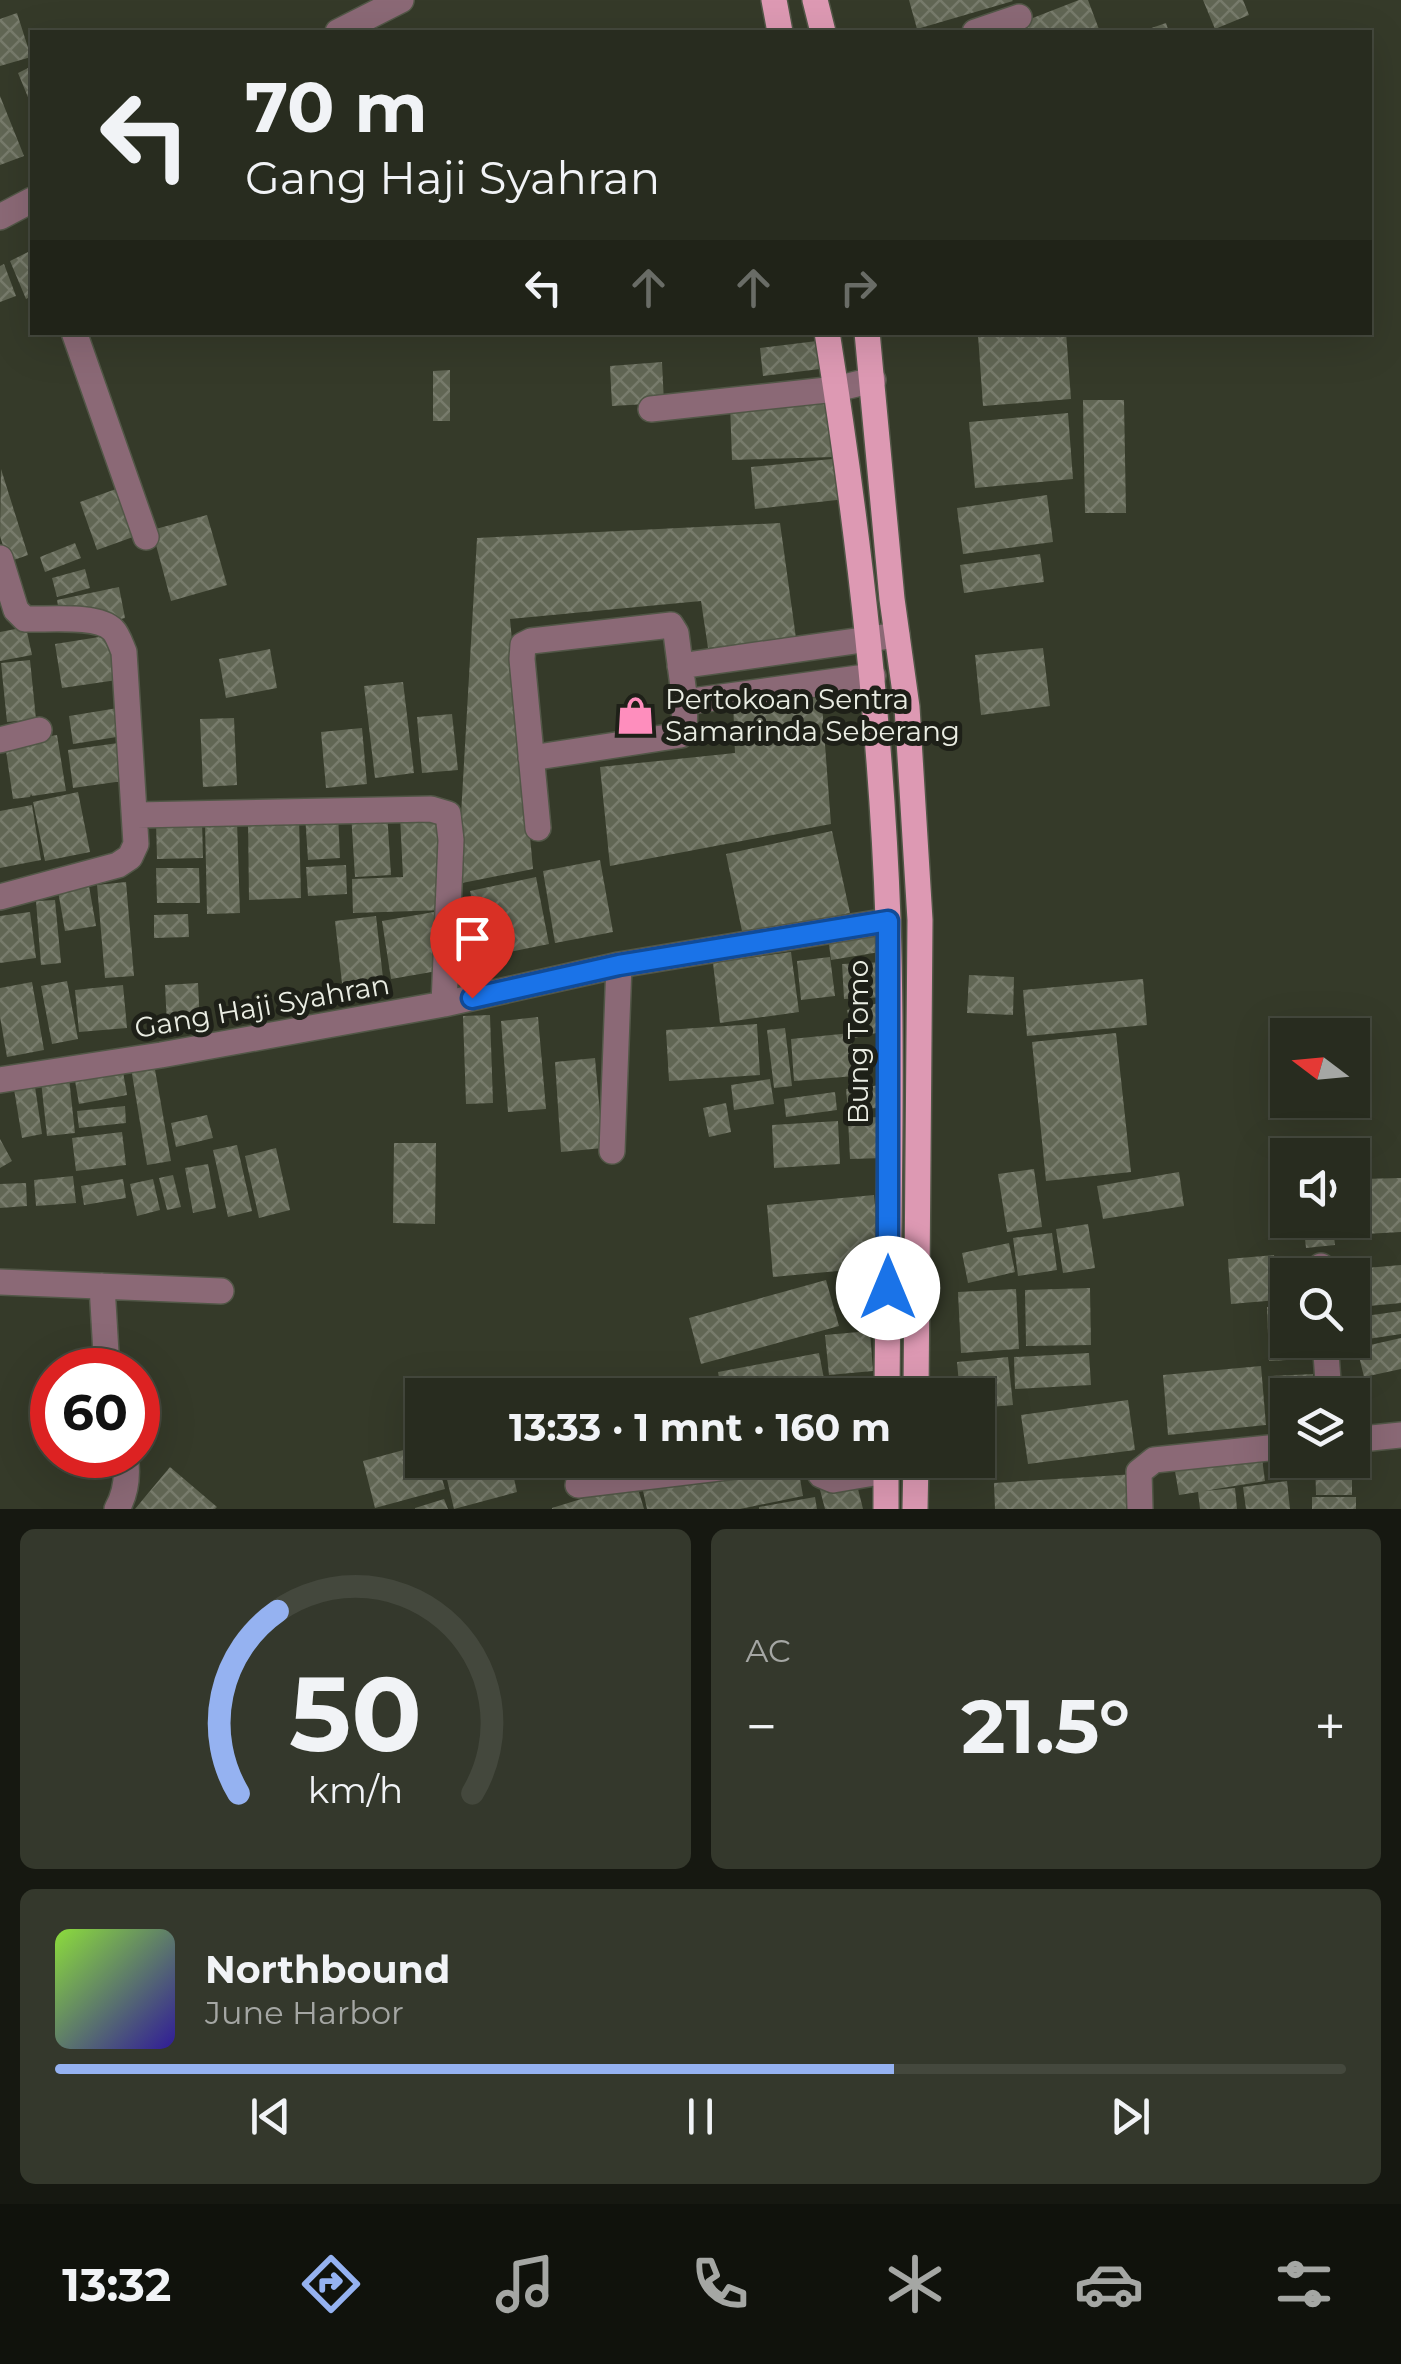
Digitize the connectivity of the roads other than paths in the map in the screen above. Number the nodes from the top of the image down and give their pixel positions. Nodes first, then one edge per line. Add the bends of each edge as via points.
1 (401, 0) edge
2 (774, 0) edge
3 (815, 0) edge
4 (1019, 17) dead end
5 (342, 30) edge
6 (780, 30) edge
7 (822, 30) edge
8 (982, 30) edge
9 (30, 206) edge
10 (0, 218) edge
11 (75, 335) edge
12 (827, 335) edge
13 (867, 335) edge
14 (874, 380) junction
15 (836, 388) junction
16 (652, 409) dead end
17 (146, 537) dead end
18 (0, 558) edge
19 (898, 635) junction
20 (870, 641) junction
21 (680, 666) junction
22 (873, 676) junction
23 (685, 702) junction
24 (908, 706) junction
25 (876, 710) junction
26 (39, 730) dead end
27 (0, 740) edge
28 (530, 758) junction
29 (137, 815) junction
30 (538, 828) dead end
31 (0, 897) edge
32 (888, 921) junction
33 (619, 965) junction
34 (444, 1004) junction
35 (0, 1080) edge
36 (612, 1151) dead end
37 (0, 1282) edge
38 (102, 1286) junction
39 (221, 1291) dead end
40 (106, 1348) edge
41 (887, 1378) edge
42 (916, 1378) edge
43 (1401, 1435) edge
44 (1370, 1438) edge
45 (1270, 1448) edge
46 (126, 1478) edge
47 (636, 1478) edge
48 (886, 1478) edge
49 (916, 1478) edge
50 (578, 1485) dead end
51 (117, 1509) edge
52 (886, 1509) edge
53 (915, 1509) edge
54 (1140, 1509) edge

1 - 5 street
2 - 6 main road
3 - 7 main road
4 - 8 street
9 - 10 street
11 - 17 street
12 - 15 main road, Bung Tomo
13 - 14 main road
14 - 15 street
14 - 19 main road
15 - 16 street
15 - 20 main road, Bung Tomo
18 - 29 street via 25,619 78,618 115,632 124,652
19 - 20 street
19 - 24 main road
20 - 21 street
20 - 22 main road, Bung Tomo
21 - 23 street
21 - 28 street via 671,625 523,645
22 - 23 street
22 - 25 main road, Bung Tomo
23 - 28 street via 681,735
24 - 25 main road
24 - 42 main road via 920,920
25 - 32 main road, Bung Tomo
26 - 27 street
28 - 30 street
29 - 31 street via 136,844 118,865
29 - 34 street via 431,809 448,814
32 - 33 street, Gang Haji Syahran
32 - 41 main road, Bung Tomo
33 - 34 street, Gang Haji Syahran
33 - 36 street
34 - 35 street, Gang Haji Syahran
37 - 38 street
38 - 39 street
38 - 40 street
43 - 44 street
45 - 54 street via 1154,1460 1140,1472
46 - 51 street
47 - 50 street
48 - 52 main road
49 - 53 main road

